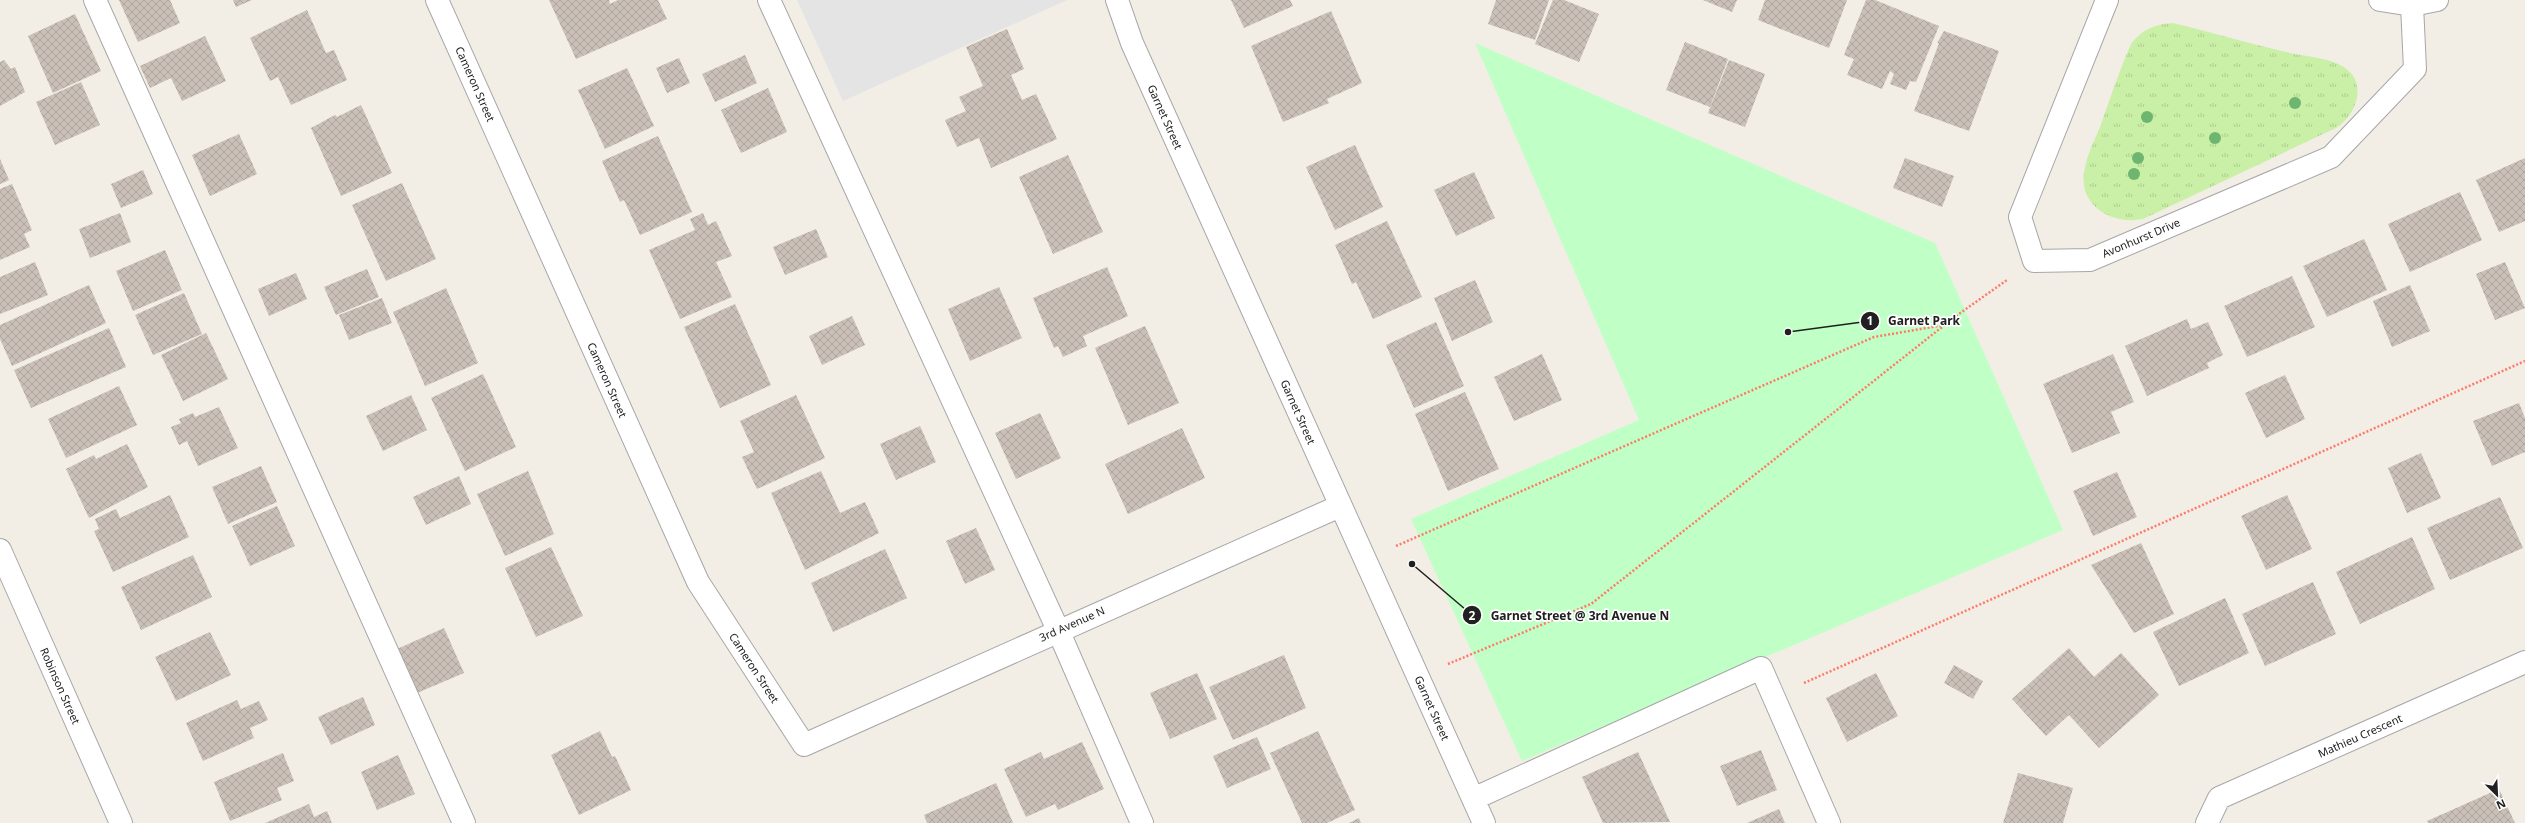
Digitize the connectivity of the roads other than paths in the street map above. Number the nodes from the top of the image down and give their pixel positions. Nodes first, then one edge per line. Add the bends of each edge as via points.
1 (95, 0) edge
2 (769, 0) edge
3 (1117, 0) edge
4 (2107, 0) edge
5 (2380, 0) edge
6 (2437, 0) edge
7 (440, 1) edge
8 (2412, 5) junction
9 (1340, 506) junction
10 (0, 550) edge
11 (1058, 630) junction
12 (2525, 662) edge
13 (804, 745) joint
14 (1474, 799) junction
15 (121, 823) edge
16 (464, 823) edge
17 (1142, 823) edge
18 (1484, 823) edge
19 (1829, 823) edge
20 (2207, 823) edge

1 - 16 street
2 - 11 street
3 - 9 street, Garnet Street via 1132,43
4 - 8 street, Avonhurst Drive via 2020,217 2034,261 2090,260 2331,157 2415,70
5 - 8 street
6 - 8 street
7 - 13 street, Cameron Street via 698,582
9 - 11 street, 3rd Avenue N
9 - 14 street, Garnet Street
10 - 15 street, Robinson Street
11 - 13 street, 3rd Avenue N
11 - 17 street
12 - 20 street, Mathieu Crescent via 2220,798
14 - 18 street, Garnet Street
14 - 19 street via 1761,668

